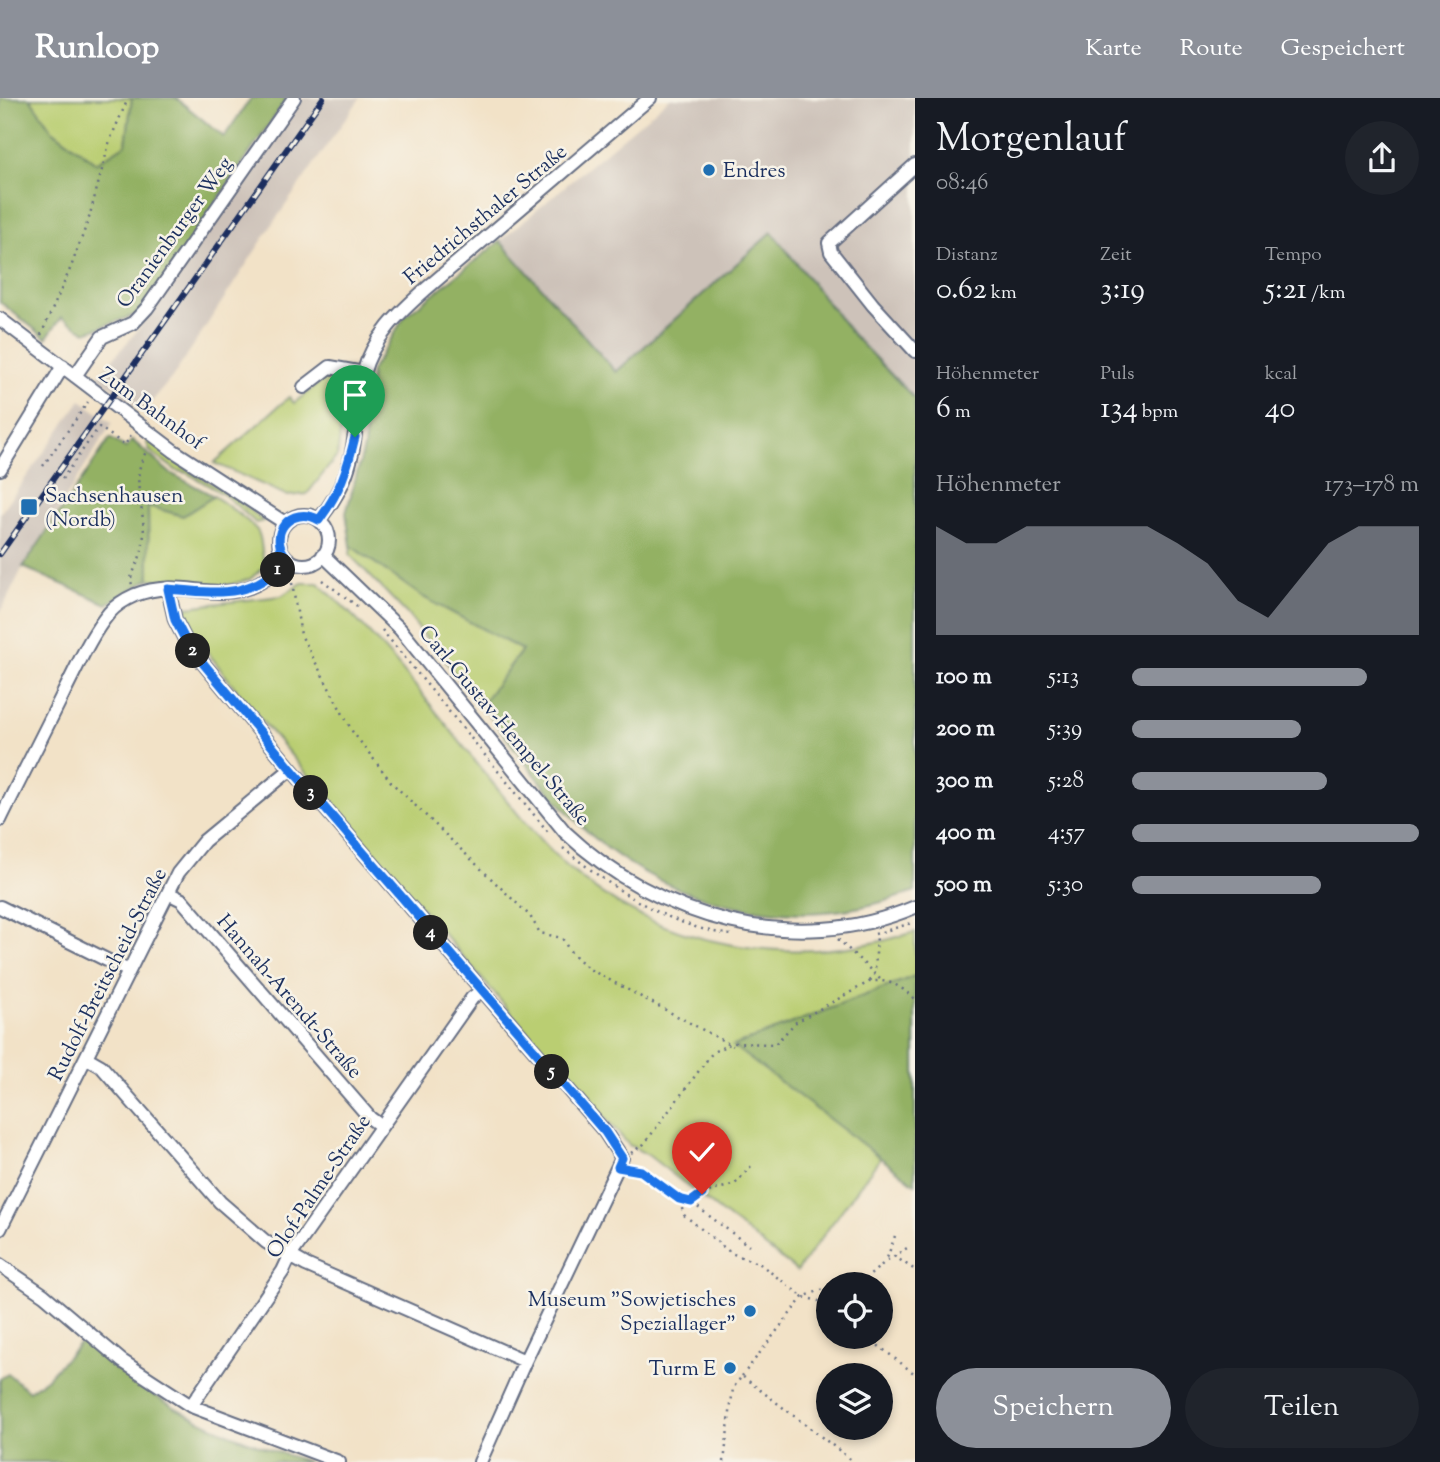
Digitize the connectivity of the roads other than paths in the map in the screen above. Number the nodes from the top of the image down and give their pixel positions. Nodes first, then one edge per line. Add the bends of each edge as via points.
1 (294, 98) edge
2 (650, 98) edge
3 (915, 165) edge
4 (0, 319) edge
5 (915, 351) edge
6 (63, 366) junction
7 (364, 373) junction
8 (75, 376) junction
9 (304, 387) dead end
10 (0, 469) edge
11 (319, 520) junction
12 (285, 523) junction
13 (323, 555) junction
14 (288, 559) junction
15 (168, 589) junction
16 (291, 769) junction
17 (0, 820) edge
18 (168, 893) junction
19 (0, 907) edge
20 (915, 907) edge
21 (129, 971) junction
22 (481, 991) junction
23 (87, 1058) junction
24 (381, 1126) junction
25 (0, 1229) edge
26 (290, 1256) junction
27 (0, 1265) edge
28 (525, 1361) junction
29 (191, 1406) junction
30 (339, 1462) edge
31 (480, 1462) edge

1 - 8 street, Oranienburger Weg via 147,308 133,323 102,337
2 - 7 street, Friedrichsthaler Straße via 397,314 382,333
3 - 5 street via 830,243 831,252
4 - 6 street, Zum Bahnhof
6 - 8 street, Zum Bahnhof
6 - 10 street
7 - 9 street via 330,367
7 - 11 street, Friedrichsthaler Straße via 347,472
8 - 12 street, Zum Bahnhof via 174,451
11 - 12 street via 298,515
11 - 13 street via 329,541
12 - 14 street via 279,541
13 - 14 street via 303,564
13 - 20 street, Carl-Gustav-Hempel-Straße via 400,629 565,832 639,887 699,914 765,927 830,928
14 - 15 street via 260,583 242,590
15 - 16 street via 175,620 188,645
15 - 17 street via 136,595 111,611 86,649
16 - 18 street, Rudolf-Breitscheid-Straße via 204,841
16 - 22 street
18 - 21 street, Rudolf-Breitscheid-Straße
18 - 24 street, Hannah-Arendt-Straße via 182,900
19 - 21 street
21 - 23 street, Rudolf-Breitscheid-Straße
22 - 24 street, Olof-Palme-Straße
22 - 28 street via 605,1132 620,1163
23 - 25 street, Rudolf-Breitscheid-Straße
23 - 26 street via 101,1066 220,1202
24 - 26 street, Olof-Palme-Straße
26 - 28 street
26 - 29 street, Olof-Palme-Straße
27 - 29 street via 44,1295 122,1362
28 - 31 street
29 - 30 street

